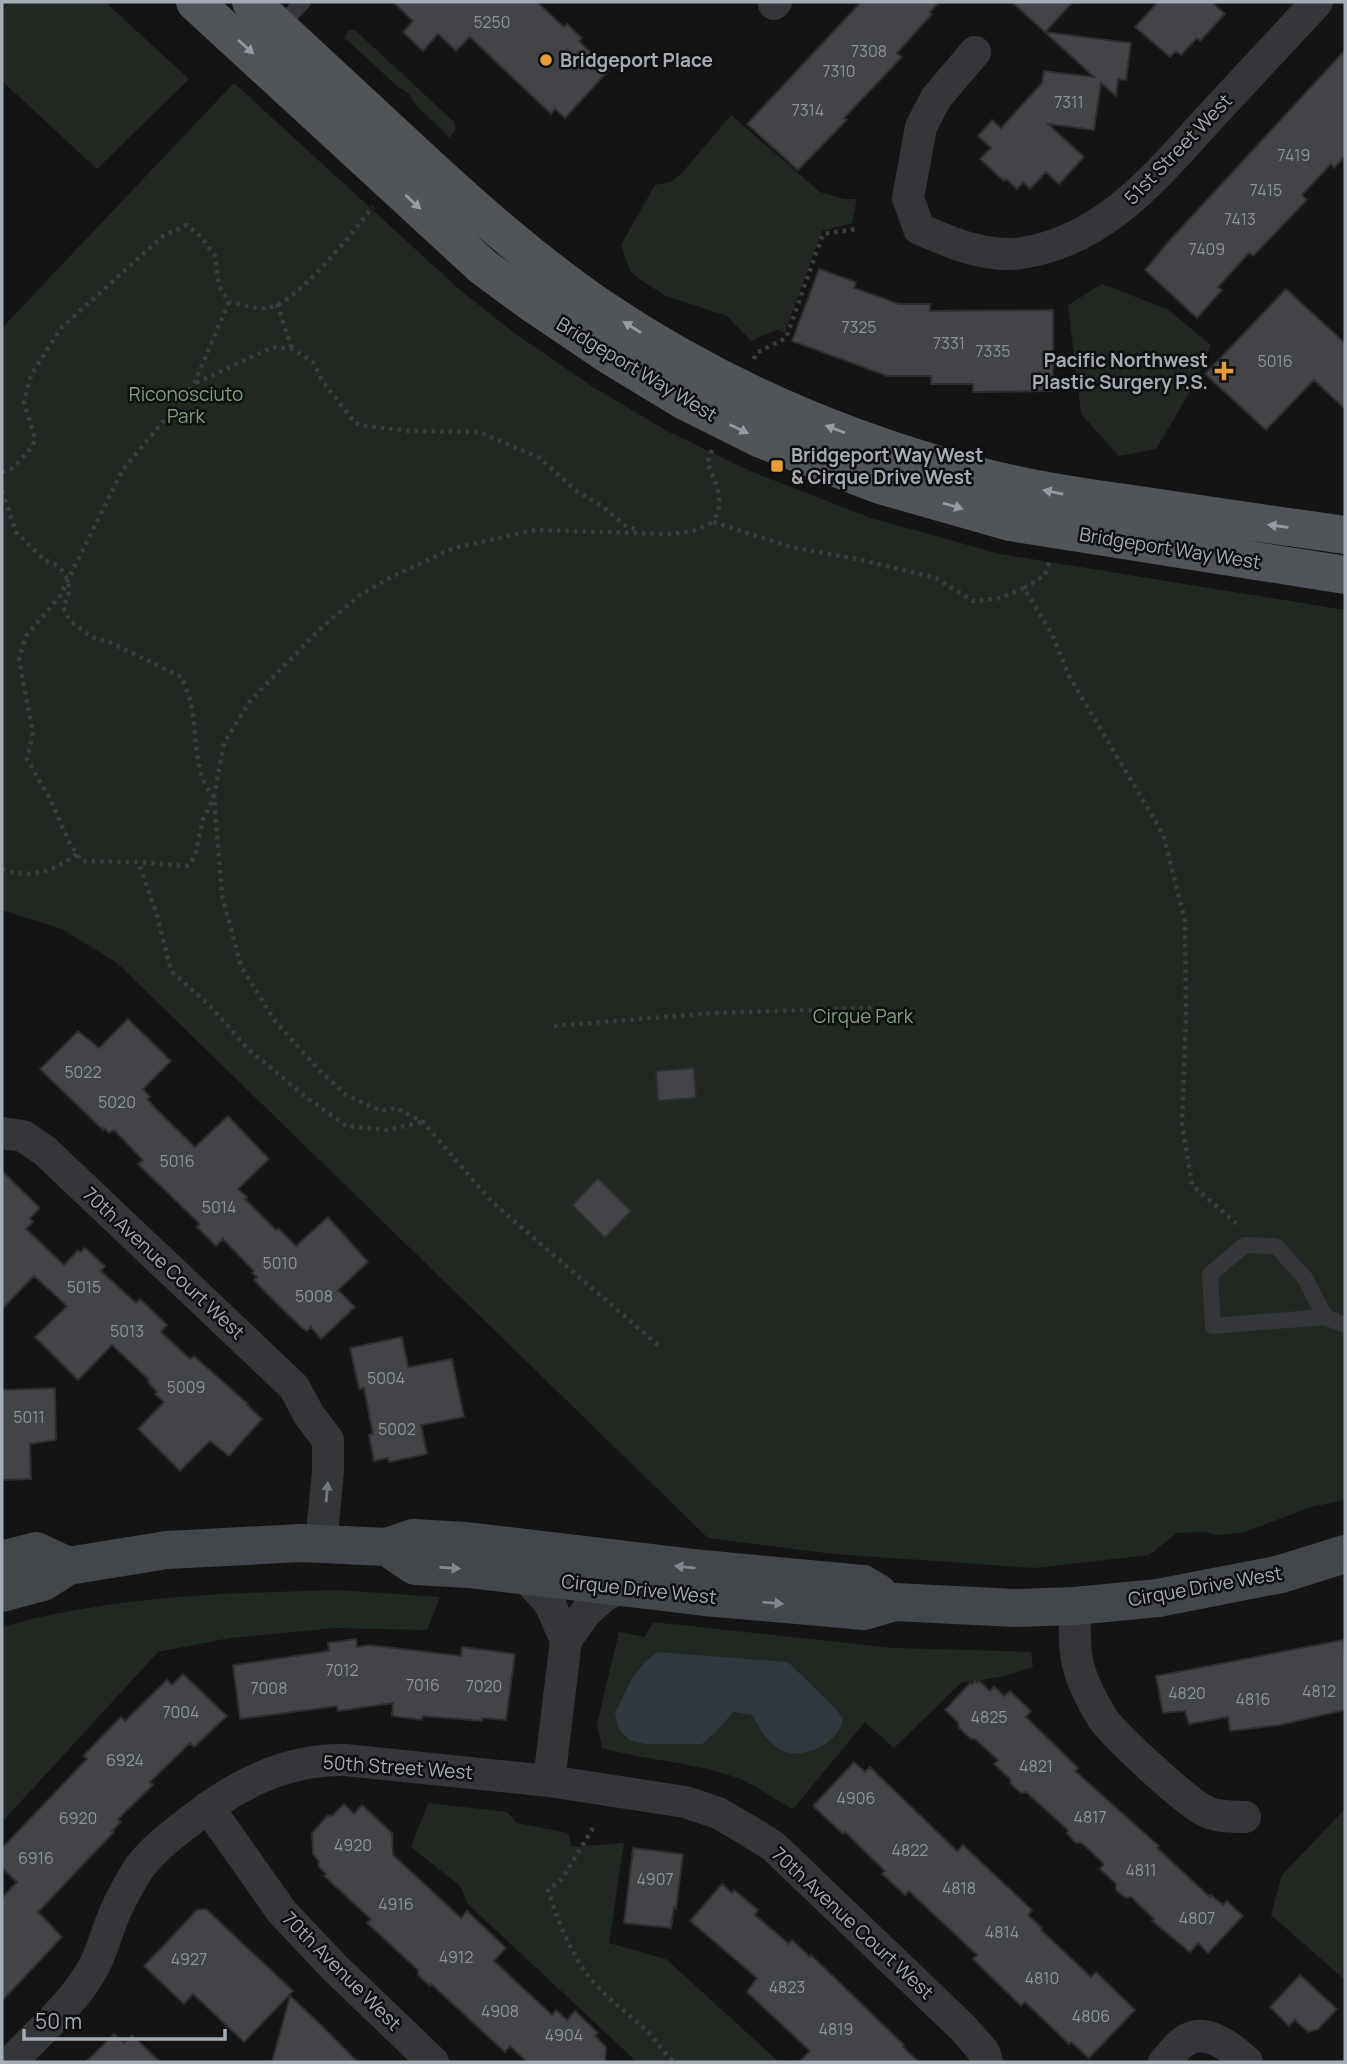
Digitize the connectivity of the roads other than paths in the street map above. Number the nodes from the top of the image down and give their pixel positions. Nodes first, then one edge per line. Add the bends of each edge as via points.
1 (195, 2) edge
2 (1317, 2) edge
3 (278, 10) edge
4 (975, 52) dead end
5 (1345, 535) edge
6 (1345, 575) edge
7 (2, 1133) edge
8 (1325, 1317) junction
9 (1345, 1325) edge
10 (311, 1544) junction
11 (387, 1547) junction
12 (1345, 1554) edge
13 (2, 1560) edge
14 (68, 1566) junction
15 (525, 1576) junction
16 (724, 1585) junction
17 (620, 1587) junction
18 (2, 1593) edge
19 (1075, 1606) junction
20 (566, 1640) junction
21 (549, 1781) junction
22 (208, 1807) junction
23 (1245, 1817) dead end
24 (11, 2062) edge
25 (433, 2062) edge
26 (987, 2062) edge
27 (1164, 2062) edge
28 (1247, 2062) edge

1 -> 6 main road, Bridgeport Way West via 483,267 609,355 723,422 880,485 1010,522
2 - 4 street, 51st Street West via 1139,194 1095,228 1059,245 1020,253 983,251 919,229 908,198 921,127 936,98
5 -> 3 main road, Bridgeport Way West via 1062,494 969,474 884,448 740,387 601,307 481,215
7 - 10 street, 70th Avenue Court West via 23,1136 45,1151 300,1396 328,1440 328,1471
8 - 8 lane via 1305,1278 1276,1246 1245,1245 1210,1274 1213,1326
8 - 9 lane
10 - 11 main road, Cirque Drive West
10 - 14 main road, Cirque Drive West via 167,1550
11 -> 15 main road, Cirque Drive West via 415,1566
16 -> 11 main road, Cirque Drive West via 453,1540 413,1538
12 - 19 main road, Cirque Drive West via 1281,1574 1199,1591
13 - 14 main road via 36,1551
14 - 18 main road, Cirque Drive West via 43,1582
15 - 17 main road, Cirque Drive West
15 - 20 street via 549,1602
16 - 17 main road, Cirque Drive West
16 - 19 main road, Cirque Drive West via 863,1584 895,1602
17 - 20 street via 586,1612
19 - 23 street via 1081,1675 1103,1718 1207,1812
20 - 21 street
21 - 22 street, 50th Street West via 321,1759 261,1776
21 - 26 street, 70th Avenue Court West via 685,1802 718,1813 773,1846 963,2028
22 - 24 street, 50th Street West via 140,1867 92,1970
22 - 25 street, 70th Avenue West via 282,1912
27 - 28 street via 1185,2040 1205,2038 1228,2045

